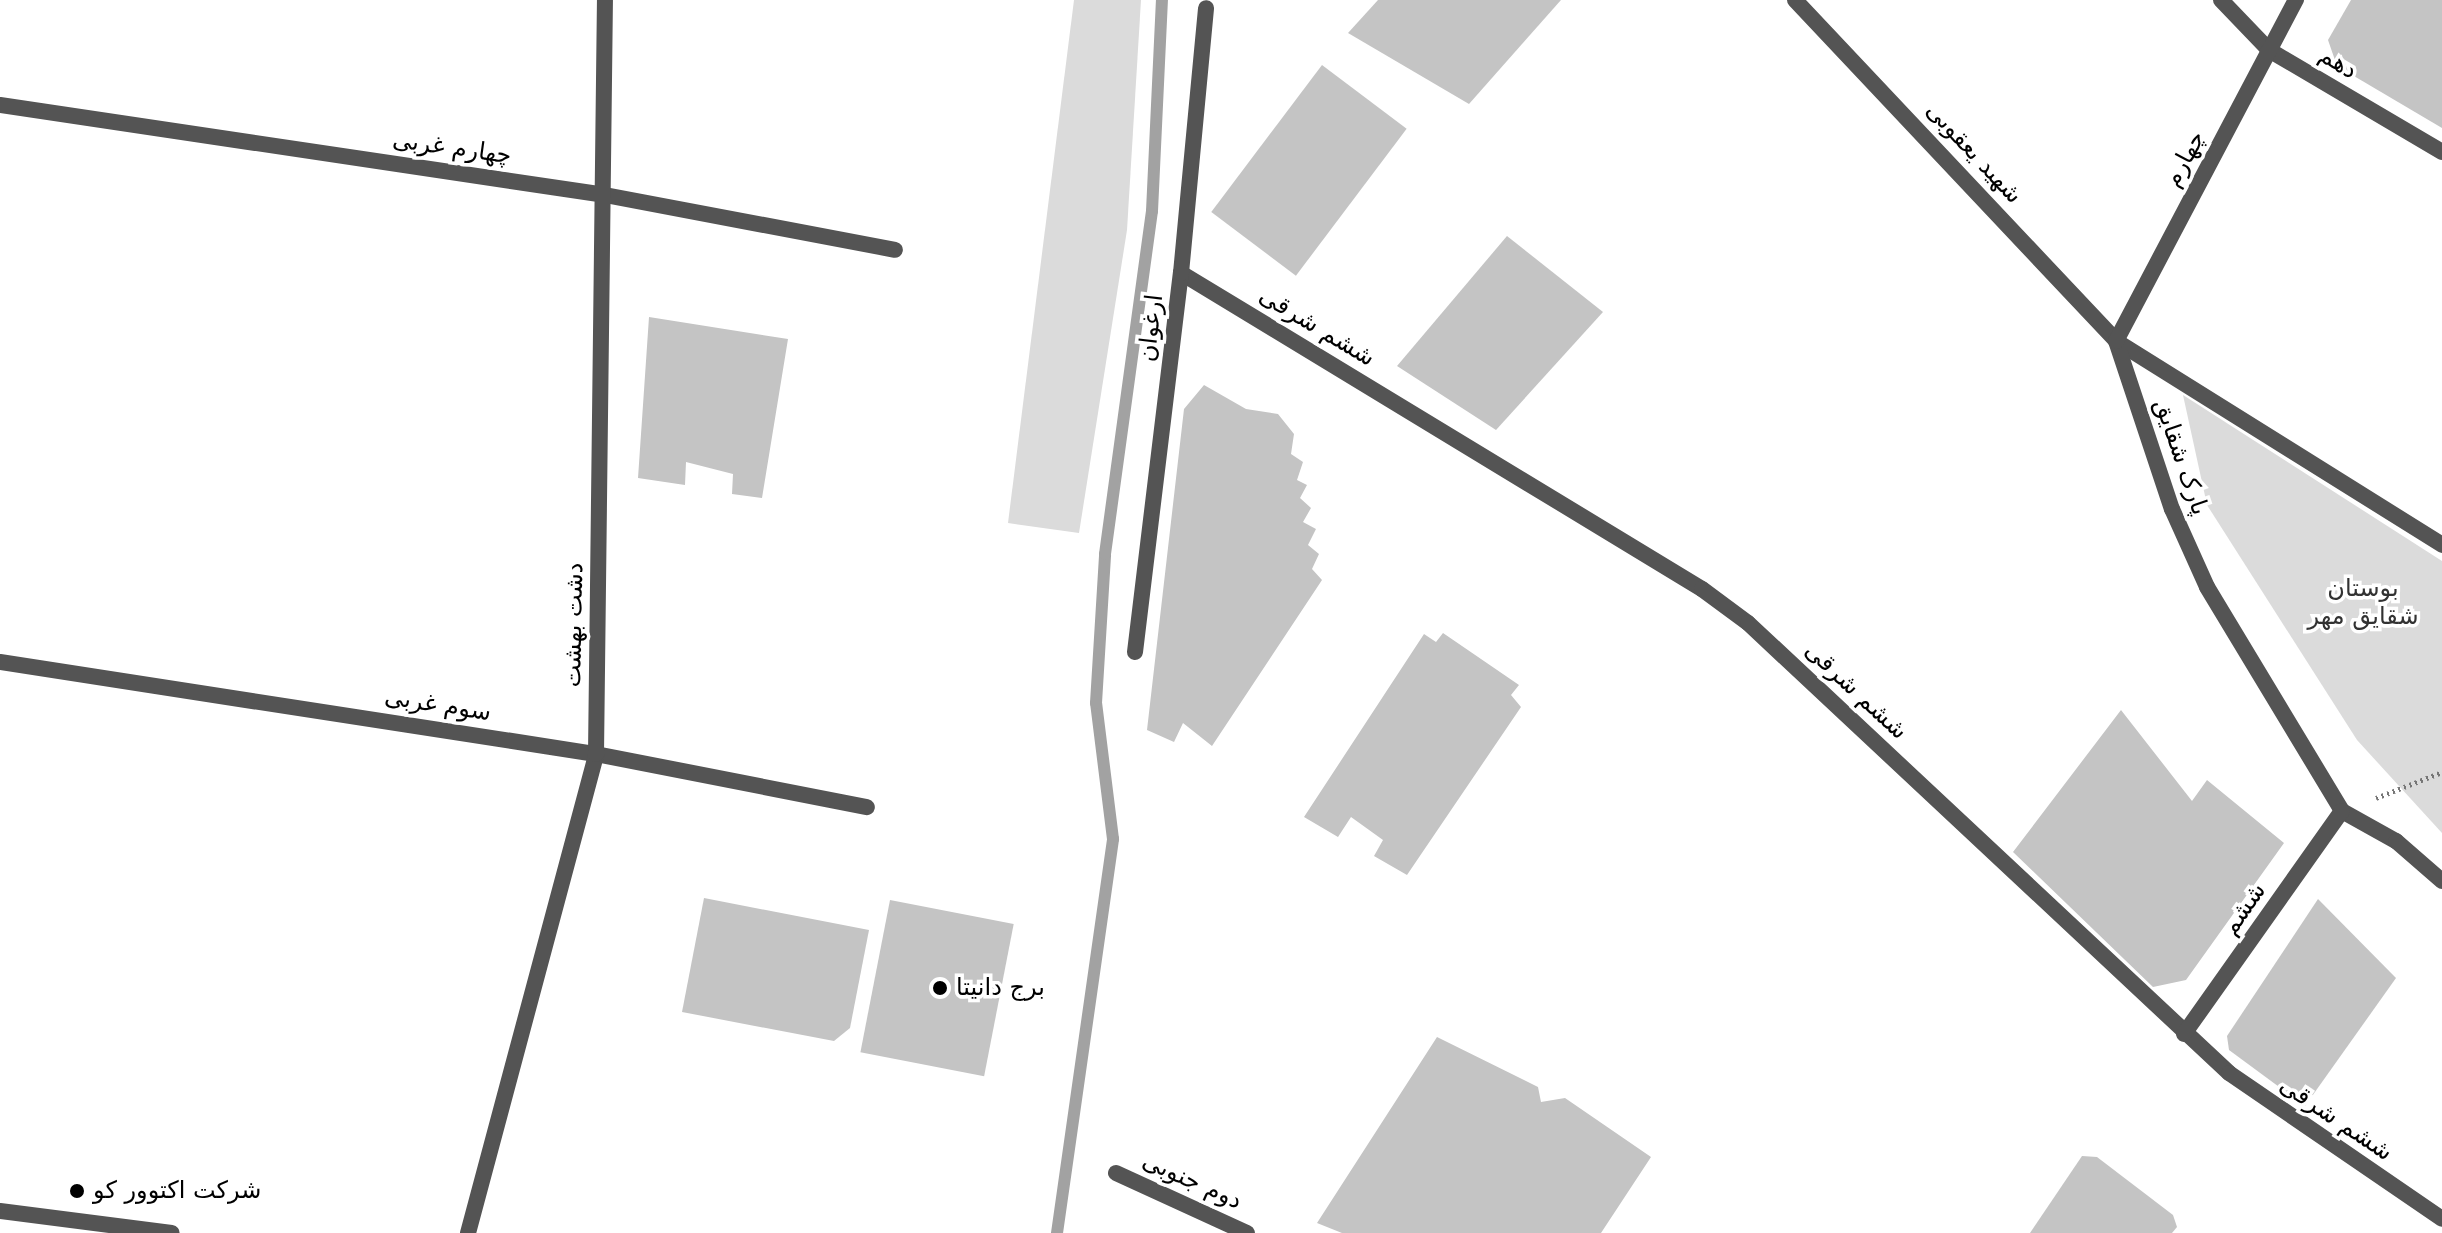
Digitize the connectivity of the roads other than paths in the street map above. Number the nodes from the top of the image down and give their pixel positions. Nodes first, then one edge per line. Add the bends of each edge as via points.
1 (605, 0) edge
2 (1795, 0) edge
3 (2221, 0) edge
4 (2296, 0) edge
5 (1206, 8) dead end
6 (2269, 50) junction
7 (0, 105) edge
8 (2442, 152) edge
9 (605, 195) junction
10 (895, 250) dead end
11 (1181, 273) junction
12 (2116, 341) junction
13 (2442, 545) edge
14 (1135, 652) dead end
15 (0, 662) edge
16 (596, 754) junction
17 (867, 807) dead end
18 (2342, 811) junction
19 (2442, 881) edge
20 (2184, 1034) junction
21 (1116, 1173) dead end
22 (0, 1211) edge
23 (2442, 1219) edge
24 (172, 1233) edge
25 (468, 1233) edge
26 (1247, 1233) edge

1 - 9 street, دشت بهشت
2 - 12 street, شهید یعقوبی
3 - 6 street, دهم
4 - 6 street, چهارم
5 - 11 street, ارغوان
6 - 8 street, دهم
6 - 12 street, چهارم
7 - 9 street, چهارم غربی
9 - 10 street, چهارم غربی
9 - 16 street, دشت بهشت
11 - 14 street, ارغوان
11 - 20 street, ششم شرقی via 1702,589 1748,623
12 - 13 street, پارک شقایق
12 - 18 street, پارک شقایق via 2172,509 2207,587
15 - 16 street, سوم غربی
16 - 17 street, سوم غربی
16 - 25 street, دشت بهشت
18 - 19 street, پارک شقایق via 2396,841
18 - 20 street, ششم
20 - 23 street, ششم شرقی via 2280,1111
21 - 26 street, دوم جنوبی
22 - 24 street

